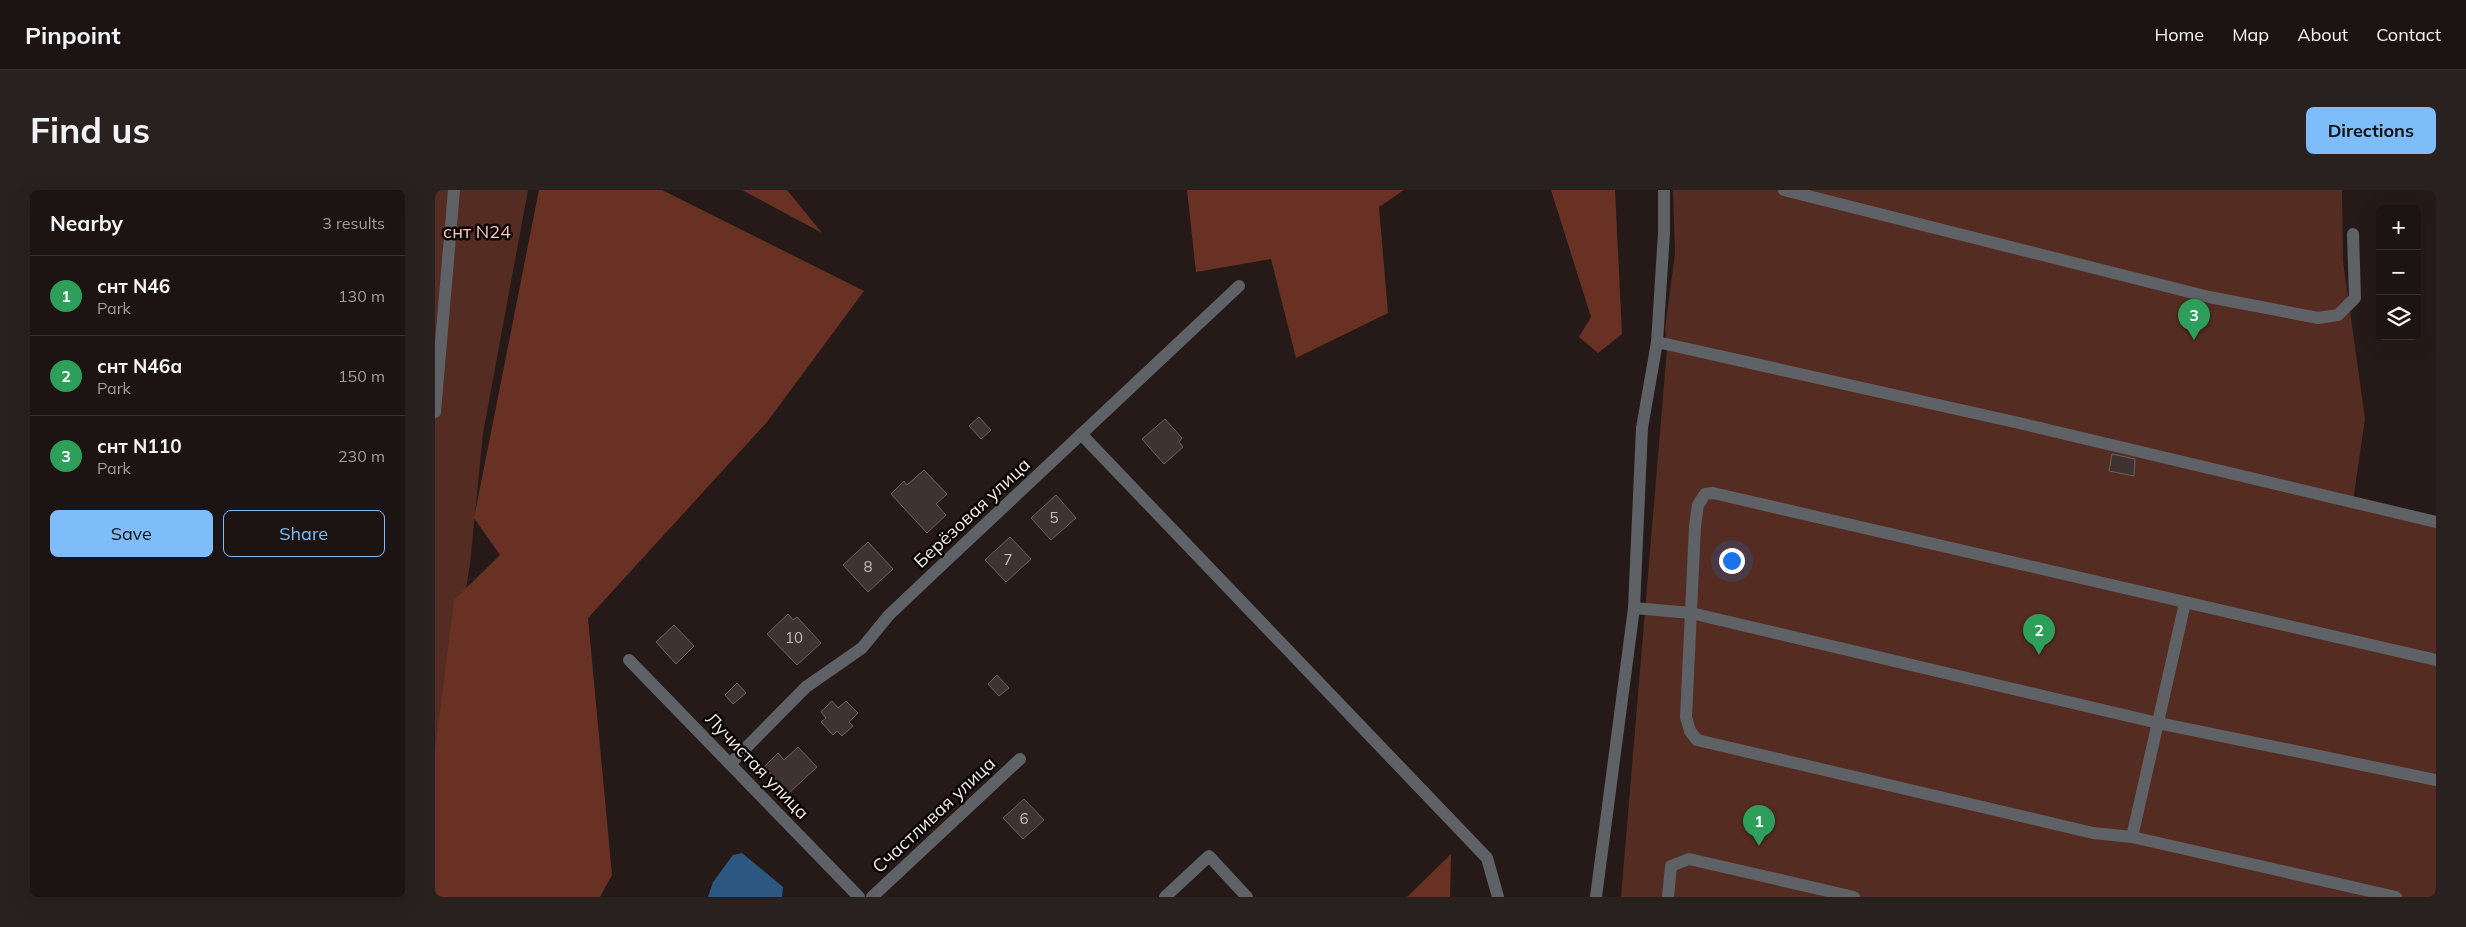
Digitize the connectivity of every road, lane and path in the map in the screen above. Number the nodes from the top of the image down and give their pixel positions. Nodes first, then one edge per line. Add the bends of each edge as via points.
1 (454, 190) edge
2 (1664, 190) edge
3 (1785, 190) edge
4 (2353, 234) dead end
5 (1239, 286) dead end
6 (440, 304) edge
7 (1657, 342) junction
8 (435, 412) edge
9 (1081, 434) junction
10 (2436, 522) edge
11 (2185, 603) junction
12 (1634, 608) junction
13 (1691, 613) junction
14 (629, 660) dead end
15 (2436, 660) edge
16 (2158, 723) junction
17 (1020, 759) dead end
18 (730, 764) junction
19 (2436, 780) edge
20 (2132, 837) junction
21 (859, 897) edge
22 (872, 897) edge
23 (1165, 897) edge
24 (1247, 897) edge
25 (1498, 897) edge
26 (1596, 897) edge
27 (1668, 897) edge
28 (1854, 897) edge
29 (2396, 897) edge

1 - 6 street
2 - 7 street
3 - 4 street via 2209,297 2318,318 2337,315 2355,298
5 - 9 street, Берёзовая улица
6 - 8 street
7 - 10 street via 2019,423
7 - 12 street via 1642,428
9 - 18 street, Берёзовая улица via 889,615 862,648 806,687
9 - 25 street via 1487,858
11 - 13 street via 1713,493 1705,494 1698,505
11 - 15 street
11 - 16 street
12 - 13 street
12 - 26 street
13 - 16 street
13 - 20 street via 1686,717 1697,740 2093,833
14 - 18 street, Лучистая улица
16 - 19 street
16 - 20 street
17 - 22 street, Счастливая улица
18 - 21 street, Лучистая улица
20 - 29 street
23 - 24 street via 1209,856
27 - 28 street via 1671,866 1689,859

